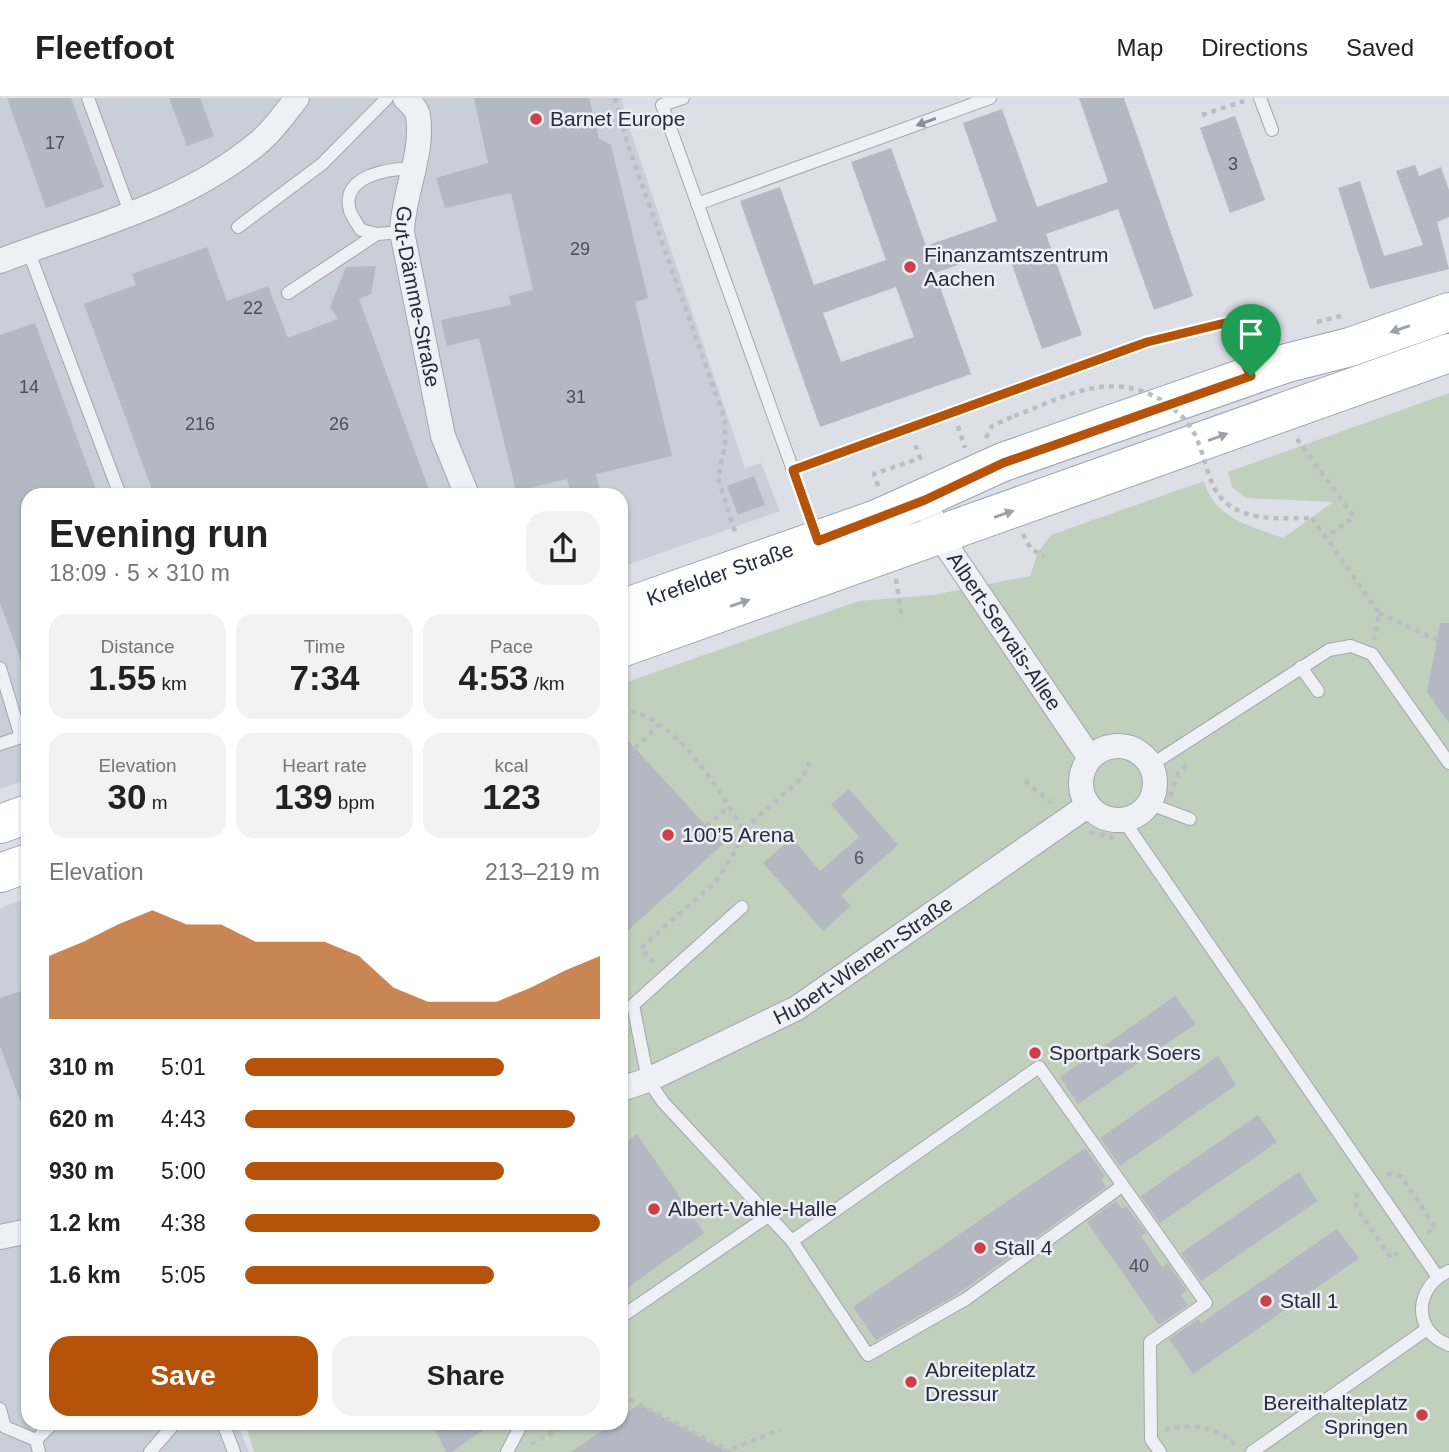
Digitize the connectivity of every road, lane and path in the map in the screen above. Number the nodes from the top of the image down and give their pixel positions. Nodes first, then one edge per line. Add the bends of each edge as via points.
1 (89, 98) edge
2 (297, 98) edge
3 (387, 98) edge
4 (405, 98) edge
5 (615, 98) edge
6 (683, 98) edge
7 (990, 98) edge
8 (1253, 98) edge
9 (1259, 98) edge
10 (1202, 115) dead end
11 (1272, 130) dead end
12 (412, 168) junction
13 (697, 204) junction
14 (131, 215) junction
15 (238, 227) dead end
16 (402, 232) junction
17 (377, 234) junction
18 (28, 250) junction
19 (0, 261) edge
20 (288, 293) dead end
21 (1449, 312) edge
22 (1449, 353) edge
23 (1251, 376) junction
24 (1281, 415) junction
25 (910, 430) junction
26 (960, 432) dead end
27 (981, 447) dead end
28 (967, 452) dead end
29 (793, 470) junction
30 (878, 486) dead end
31 (117, 488) edge
32 (464, 488) edge
33 (925, 500) junction
34 (736, 535) dead end
35 (939, 535) junction
36 (1326, 537) junction
37 (818, 541) junction
38 (1031, 550) dead end
39 (887, 552) junction
40 (1045, 556) dead end
41 (628, 607) edge
42 (1379, 613) junction
43 (902, 619) dead end
44 (1437, 639) dead end
45 (628, 645) edge
46 (1372, 654) junction
47 (1301, 667) junction
48 (0, 668) edge
49 (1318, 691) dead end
50 (628, 710) edge
51 (660, 724) junction
52 (0, 744) edge
53 (635, 748) dead end
54 (1090, 758) junction
55 (811, 760) dead end
56 (1449, 763) edge
57 (1151, 765) junction
58 (1025, 781) dead end
59 (1150, 804) junction
60 (1053, 805) dead end
61 (1087, 806) junction
62 (729, 807) junction
63 (21, 816) edge
64 (1190, 819) dead end
65 (1124, 821) junction
66 (0, 824) edge
67 (706, 826) dead end
68 (743, 830) junction
69 (1082, 833) dead end
70 (1119, 847) dead end
71 (21, 866) edge
72 (0, 873) edge
73 (742, 907) dead end
74 (665, 976) junction
75 (648, 1080) junction
76 (628, 1087) edge
77 (1386, 1173) dead end
78 (1122, 1186) junction
79 (1357, 1193) dead end
80 (768, 1216) junction
81 (21, 1232) edge
82 (0, 1237) edge
83 (792, 1241) junction
84 (1414, 1243) junction
85 (1443, 1274) edge
86 (628, 1312) edge
87 (1427, 1329) junction
88 (1449, 1345) edge
89 (628, 1399) edge
90 (0, 1409) edge
91 (2, 1430) edge
92 (48, 1430) edge
93 (168, 1430) edge
94 (226, 1430) edge
95 (519, 1430) edge
96 (557, 1430) edge
97 (780, 1430) dead end
98 (1151, 1439) junction
99 (38, 1446) edge
100 (526, 1447) dead end
101 (728, 1451) edge
102 (150, 1452) edge
103 (234, 1452) edge
104 (508, 1452) edge
105 (1160, 1452) edge
106 (1243, 1452) edge
107 (1252, 1452) edge

1 - 14 lane
2 - 14 street via 261,141 218,173
3 - 15 lane via 322,164
4 - 12 street, Gut-Dämme-Straße via 418,113
5 - 34 path via 725,420 718,478
6 - 13 lane via 662,105
7 -> 13 lane
8 - 10 path
9 - 11 lane
12 - 16 street, Gut-Dämme-Straße
12 - 17 lane via 381,170 364,178 351,194 349,211 362,230
13 - 29 lane
14 - 18 street
16 - 17 lane
16 - 32 street, Gut-Dämme-Straße via 443,436
17 - 20 lane
18 - 19 street
18 - 31 lane
21 -> 23 main road, Krefelder Straße
22 - 24 main road, Krefelder Straße
23 - 25 lane via 1225,323 1147,342
23 - 33 main road, Krefelder Straße via 1003,463
35 -> 24 main road, Krefelder Straße
24 - 36 path via 1354,517
25 - 29 lane
25 - 30 path via 920,458 874,474
26 - 28 path
27 - 36 path, bridge via 992,426 1014,416 1090,389 1114,384 1138,388 1182,415 1223,500 1235,509 1266,518 1311,518
29 - 37 lane
33 - 35 street, Albert-Servais-Allee
33 - 37 main road, Krefelder Straße
35 - 39 main road, Krefelder Straße
35 - 54 street, Albert-Servais-Allee
36 - 42 path
37 - 41 main road, Krefelder Straße
38 - 40 path
39 - 43 path via 899,587
45 -> 39 main road, Krefelder Straße
42 - 44 path
42 - 46 path
46 - 47 lane via 1351,646 1329,650
46 - 56 lane
47 - 49 lane
47 - 57 lane
48 - 52 lane via 21,737
50 - 51 path via 638,710
51 - 53 path
51 - 62 path via 707,773
54 - 57 street via 1104,748 1122,746 1139,752
54 - 61 street via 1080,790
55 - 68 path via 803,777
57 - 59 street via 1156,785
58 - 60 path
59 - 64 lane
59 - 65 street
61 - 65 street via 1104,818
61 - 75 street, Hubert-Wienen-Straße via 797,1008
62 - 67 path
62 - 68 path
63 - 66 main road
65 - 84 lane
68 - 74 path via 717,880 640,948
69 - 70 path via 1095,831 1111,837
71 - 72 main road
73 - 74 lane
74 - 75 lane via 634,1005
75 - 76 street, Hubert-Wienen-Straße
75 - 80 lane
77 - 84 path via 1401,1176 1435,1227
78 - 83 lane via 966,1299 868,1355
78 - 83 lane via 1039,1067
78 - 98 lane via 1206,1303 1150,1342
79 - 84 path via 1356,1207 1391,1258
80 - 83 lane
80 - 86 lane
81 - 82 street
84 - 85 lane
85 - 87 lane via 1426,1289 1421,1302
87 - 88 lane
87 - 107 lane
89 - 101 path
90 - 91 lane
91 - 99 lane
92 - 99 lane
93 - 102 lane
94 - 103 lane
95 - 104 lane
96 - 100 path
97 - 101 path
98 - 105 lane
98 - 106 path via 1165,1430 1199,1426 1217,1432

